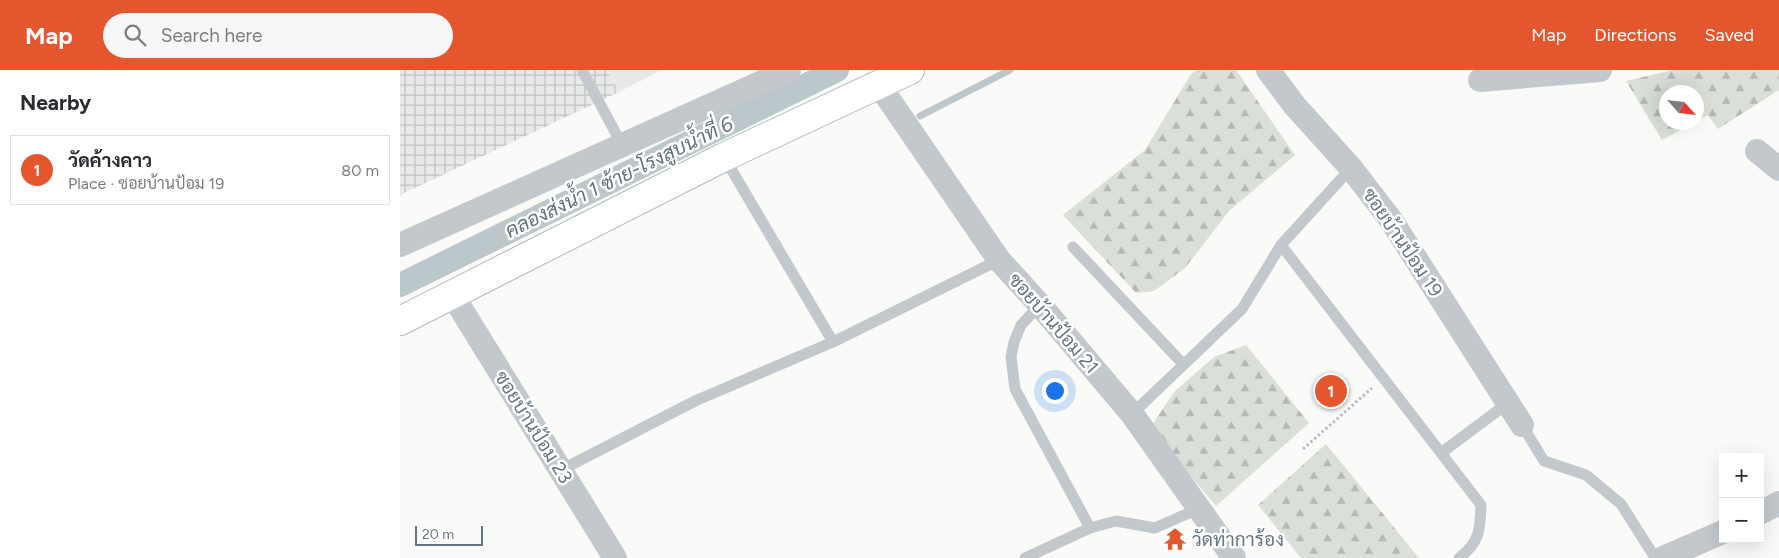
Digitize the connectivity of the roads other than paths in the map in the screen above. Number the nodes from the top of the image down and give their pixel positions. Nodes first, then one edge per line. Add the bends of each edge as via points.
1 (582, 70) edge
2 (910, 70) edge
3 (1268, 70) edge
4 (1600, 70) edge
5 (778, 72) edge
6 (1480, 80) dead end
7 (879, 86) junction
8 (622, 145) junction
9 (1757, 151) dead end
10 (724, 156) junction
11 (1351, 168) junction
12 (1779, 169) edge
13 (400, 245) edge
14 (1281, 245) junction
15 (1074, 247) dead end
16 (999, 260) junction
17 (453, 296) junction
18 (1040, 305) junction
19 (400, 321) edge
20 (833, 342) junction
21 (1183, 364) junction
22 (1508, 403) junction
23 (1132, 414) junction
24 (1522, 425) joint
25 (1441, 453) junction
26 (561, 470) junction
27 (1779, 503) edge
28 (1198, 509) junction
29 (1764, 511) edge
30 (1090, 528) junction
31 (1719, 534) edge
32 (614, 558) edge
33 (1025, 558) edge
34 (1234, 558) edge
35 (1458, 558) edge
36 (1662, 558) edge

1 - 8 lane
2 - 7 main road
3 - 11 street, ซอยบ้านป้อม 19 via 1295,106
4 - 6 street
5 - 8 street
7 - 10 main road
7 - 16 street, ซอยบ้านป้อม 21
8 - 13 street
9 - 12 street
10 - 17 main road
10 - 20 lane
11 - 14 lane
11 - 22 street, ซอยบ้านป้อม 19 via 1391,220
14 - 21 lane via 1242,309
14 - 25 lane
15 - 21 lane
16 - 18 street, ซอยบ้านป้อม 21
16 - 20 lane
17 - 19 main road
17 - 26 street, ซอยบ้านป้อม 23
18 - 23 street, ซอยบ้านป้อม 21
18 - 30 lane via 1021,325 1014,342 1011,357 1015,389
20 - 26 lane via 696,401
21 - 23 lane
22 - 24 street, ซอยบ้านป้อม 19
22 - 25 lane
23 - 28 street, ซอยบ้านป้อม 21
24 - 36 lane via 1544,461 1586,475 1621,504 1654,556
25 - 35 lane via 1481,505 1480,533 1466,553
26 - 32 street, ซอยบ้านป้อม 23
27 - 29 street
28 - 30 lane via 1155,528 1116,521
28 - 34 street, ซอยบ้านป้อม 21
30 - 33 lane
31 - 36 street

